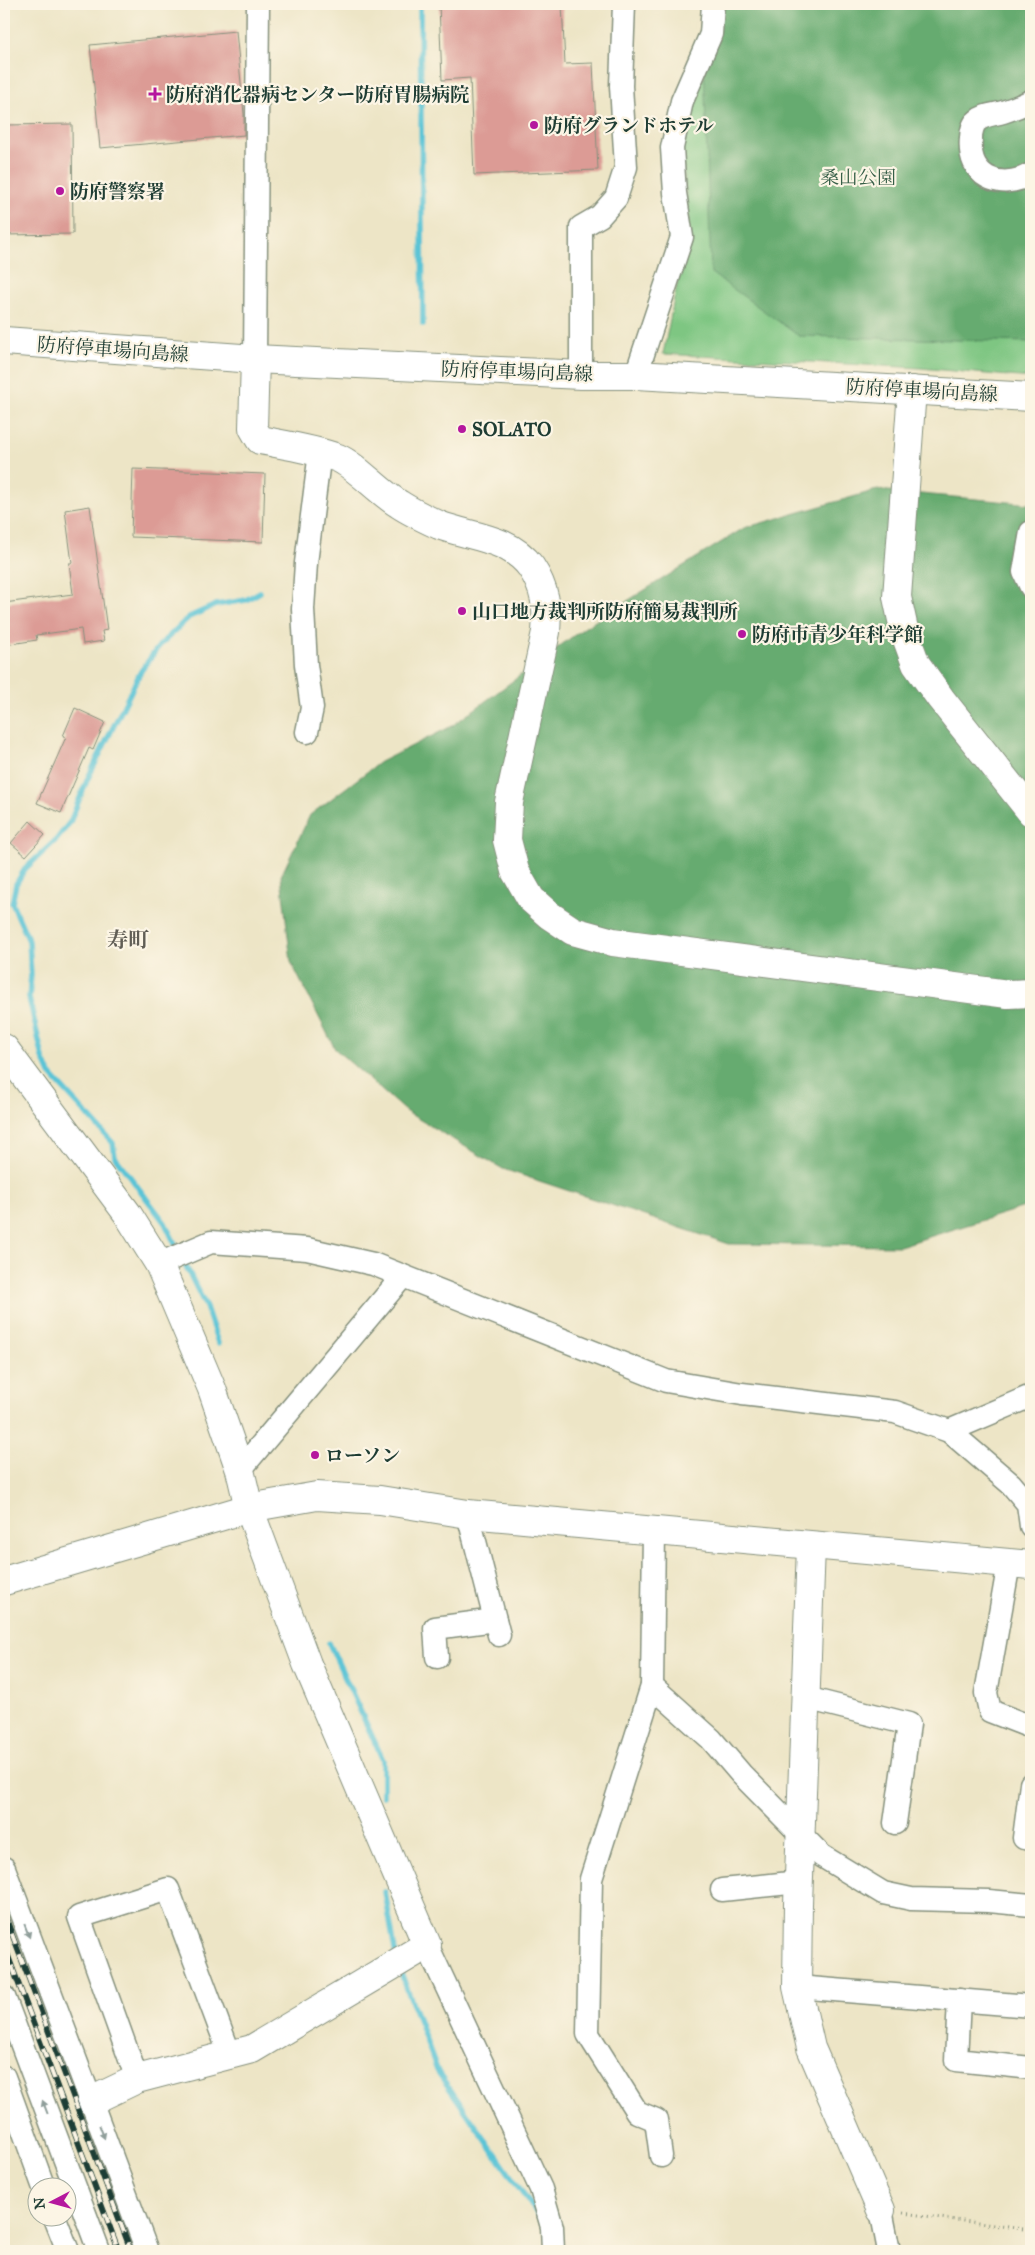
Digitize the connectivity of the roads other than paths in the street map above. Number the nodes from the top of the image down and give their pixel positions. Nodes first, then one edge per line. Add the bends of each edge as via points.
1 (258, 4) edge
2 (624, 4) edge
3 (713, 4) edge
4 (1031, 101) edge
5 (1031, 174) edge
6 (4, 341) edge
7 (255, 359) junction
8 (581, 375) junction
9 (636, 375) junction
10 (912, 390) junction
11 (1031, 396) edge
12 (320, 452) junction
13 (1031, 532) edge
14 (1031, 587) edge
15 (307, 732) dead end
16 (1031, 812) edge
17 (1031, 992) edge
18 (4, 1048) edge
19 (159, 1264) junction
20 (403, 1276) junction
21 (1031, 1396) edge
22 (949, 1431) junction
23 (240, 1470) junction
24 (249, 1508) junction
25 (468, 1514) junction
26 (1031, 1526) edge
27 (654, 1532) junction
28 (811, 1546) junction
29 (1020, 1564) edge
30 (4, 1582) edge
31 (437, 1657) dead end
32 (652, 1686) junction
33 (806, 1698) junction
34 (1031, 1727) edge
35 (1031, 1784) edge
36 (895, 1823) dead end
37 (801, 1836) junction
38 (1031, 1839) edge
39 (4, 1868) edge
40 (799, 1882) junction
41 (722, 1890) dead end
42 (1031, 1905) edge
43 (407, 1957) junction
44 (798, 1987) junction
45 (4, 1997) edge
46 (960, 2000) junction
47 (1031, 2006) edge
48 (230, 2055) junction
49 (1031, 2068) edge
50 (4, 2077) edge
51 (137, 2079) junction
52 (91, 2101) junction
53 (661, 2156) dead end
54 (40, 2178) edge
55 (881, 2210) joint
56 (59, 2228) edge
57 (68, 2251) edge
58 (99, 2251) edge
59 (147, 2251) edge
60 (553, 2251) edge
61 (889, 2251) edge

1 - 7 street
2 - 8 street via 621,86 626,167 616,198 600,216 581,228
3 - 9 street via 711,34 682,101 672,148 682,237
4 - 5 street via 984,116 976,122 969,152 974,166 986,178 1013,181
6 - 7 street, 防府停車場向島線
7 - 8 street, 防府停車場向島線
7 - 12 street via 253,428 260,440
8 - 9 street, 防府停車場向島線
9 - 10 street, 防府停車場向島線
10 - 11 street, 防府停車場向島線
10 - 16 street via 897,597 905,634 916,664
12 - 15 street via 303,609 312,708
12 - 17 street via 340,459 398,504 440,525 488,539 512,550 530,566 541,586 548,609 546,632 509,802 507,840 515,871 531,899 549,915 573,931 613,942 1008,994
13 - 14 street via 1024,572
18 - 19 street via 127,1213
19 - 20 street via 211,1242 307,1249 372,1264
19 - 23 street via 212,1389
20 - 22 street via 666,1381 742,1394 895,1412
20 - 23 street
21 - 22 street
22 - 26 street via 1011,1484 1028,1504
23 - 24 street
24 - 25 street via 317,1496 380,1500
24 - 30 street
24 - 43 street via 307,1664
25 - 27 street
25 - 31 street via 497,1628 435,1628
27 - 28 street
27 - 32 street
28 - 29 street
28 - 33 street
29 - 34 street via 986,1693 990,1711
32 - 37 street via 711,1738
32 - 53 street via 591,1879 588,2034 637,2112 656,2120
33 - 36 street via 909,1724
33 - 37 street
35 - 38 street via 1024,1838
37 - 40 street
37 - 42 street via 822,1856 883,1893 911,1899
39 -> 52 street
40 - 41 street
40 - 44 street
43 - 48 street via 252,2049
43 - 60 street via 541,2189 552,2227
44 - 46 street
44 - 55 street via 811,2048
58 -> 45 street
46 - 47 street
46 - 49 street via 956,2060
48 - 51 street
48 - 51 street via 168,1889 79,1917
50 - 54 street
51 - 52 street
52 -> 59 street
55 - 61 street
56 - 57 street

